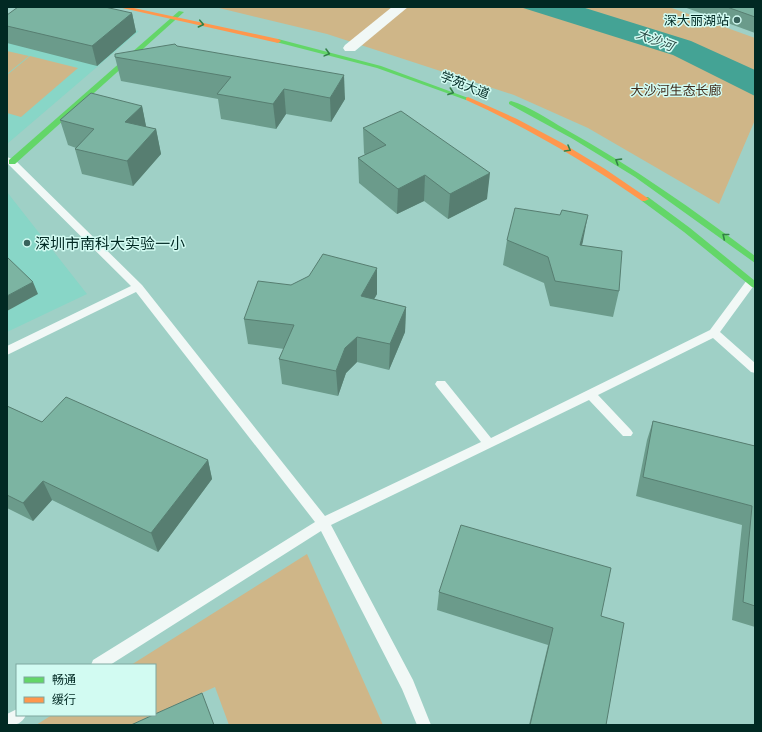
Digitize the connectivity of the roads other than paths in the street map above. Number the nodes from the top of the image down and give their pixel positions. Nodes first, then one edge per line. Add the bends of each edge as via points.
1 (121, 7) edge
2 (164, 7) edge
3 (399, 9) edge
4 (182, 11) junction
5 (174, 18) junction
6 (280, 32) dead end
7 (346, 47) joint
8 (364, 51) dead end
9 (500, 98) dead end
10 (9, 161) edge
11 (755, 260) edge
12 (755, 265) edge
13 (754, 282) edge
14 (138, 287) junction
15 (714, 333) junction
16 (7, 351) edge
17 (755, 369) edge
18 (441, 384) dead end
19 (590, 394) junction
20 (627, 434) dead end
21 (489, 444) junction
22 (323, 523) junction
23 (100, 664) edge
24 (17, 716) edge
25 (7, 722) edge
26 (424, 725) edge

1 - 5 main road, 学苑大道
2 - 4 main road
3 - 7 street
4 - 5 main road
4 - 6 main road
5 - 10 main road
5 -> 13 main road, 学苑大道 via 342,56 422,81 478,103 519,122 594,164
7 - 8 main road
11 -> 9 main road, 学苑大道 via 686,206 618,160 542,117
10 - 14 lane
12 - 13 main road
13 - 15 lane
14 - 16 lane
14 - 22 lane
15 - 17 lane
15 - 19 lane
18 - 21 lane
19 - 20 lane
19 - 21 lane
21 - 22 lane
22 - 23 lane
22 - 26 lane via 408,684
24 - 25 lane

